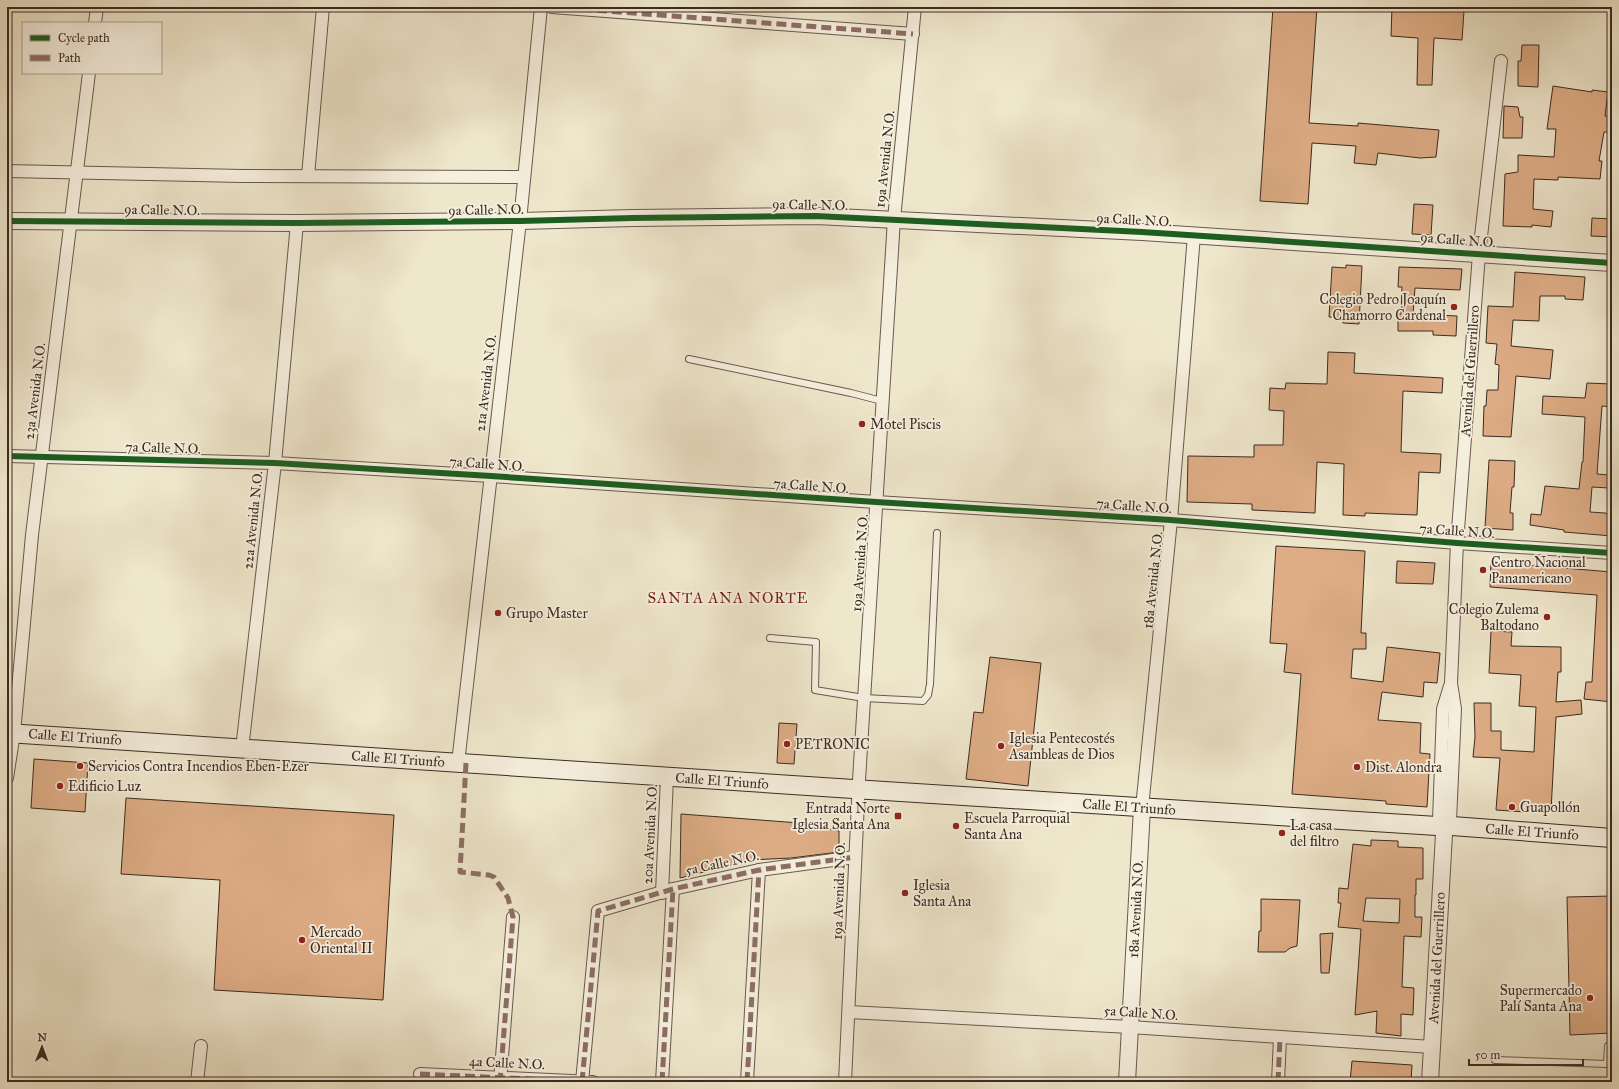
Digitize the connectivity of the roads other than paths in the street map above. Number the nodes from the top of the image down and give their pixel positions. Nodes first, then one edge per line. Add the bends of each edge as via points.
1 (97, 7) edge
2 (323, 7) edge
3 (541, 7) edge
4 (552, 7) edge
5 (915, 7) edge
6 (95, 22) edge
7 (913, 34) junction
8 (1501, 61) dead end
9 (89, 74) edge
10 (7, 171) edge
11 (76, 172) junction
12 (308, 176) junction
13 (524, 177) junction
14 (894, 219) junction
15 (7, 221) edge
16 (70, 221) junction
17 (520, 222) junction
18 (297, 223) junction
19 (1194, 235) junction
20 (1479, 254) junction
21 (1612, 263) edge
22 (689, 359) dead end
23 (882, 401) junction
24 (7, 456) edge
25 (42, 456) junction
26 (275, 463) junction
27 (491, 476) junction
28 (876, 502) junction
29 (1171, 520) junction
30 (937, 533) dead end
31 (1457, 543) junction
32 (1612, 553) edge
33 (770, 638) dead end
34 (864, 698) junction
35 (10, 733) edge
36 (242, 749) junction
37 (458, 763) junction
38 (667, 777) junction
39 (7, 778) edge
40 (858, 789) junction
41 (1142, 808) junction
42 (1444, 826) junction
43 (1612, 838) edge
44 (856, 857) junction
45 (760, 870) junction
46 (667, 891) junction
47 (513, 918) dead end
48 (848, 1012) junction
49 (1130, 1027) junction
50 (1280, 1038) junction
51 (201, 1046) dead end
52 (1612, 1046) edge
53 (1432, 1047) junction
54 (1495, 1060) dead end
55 (420, 1074) dead end
56 (500, 1080) edge
57 (197, 1082) edge
58 (582, 1082) edge
59 (593, 1082) edge
60 (662, 1082) edge
61 (747, 1082) edge
62 (846, 1082) edge
63 (1127, 1082) edge
64 (1278, 1082) edge
65 (1430, 1082) edge

1 - 6 street
2 - 12 street
3 - 13 street, 21a Avenida N.O.
4 - 7 street
5 - 7 street, 19a Avenida N.O.
7 - 14 street, 19a Avenida N.O.
8 - 20 street, Avenida del Guerrillero
9 - 11 street, 23a Avenida N.O.
10 - 11 street
11 - 12 street
11 - 16 street, 23a Avenida N.O.
12 - 13 street
13 - 17 street, 21a Avenida N.O.
14 - 17 street, 9a Calle N.O. via 808,216
14 - 19 street, 9a Calle N.O.
14 - 23 street, 19a Avenida N.O.
15 - 16 street, 9a Calle N.O.
16 - 18 street, 9a Calle N.O.
16 - 25 street, 23a Avenida N.O.
17 - 18 street, 9a Calle N.O.
17 - 27 street, 21a Avenida N.O.
18 - 26 street, 22a Avenida N.O.
19 - 20 street, 9a Calle N.O.
19 - 29 street, 18a Avenida N.O.
20 - 21 street, 9a Calle N.O.
20 - 31 street, Avenida del Guerrillero
22 - 23 lane
23 - 28 street, 19a Avenida N.O.
24 - 25 street, 7a Calle N.O.
25 - 26 street, 7a Calle N.O.
25 - 35 street, 23a Avenida N.O.
26 - 27 street, 7a Calle N.O.
26 - 36 street, 22a Avenida N.O.
27 - 28 street, 7a Calle N.O.
27 - 37 street, 21a Avenida N.O.
28 - 29 street, 7a Calle N.O.
28 - 34 street, 19a Avenida N.O.
29 - 31 street, 7a Calle N.O.
29 - 41 street, 18a Avenida N.O.
30 - 34 lane via 928,695 923,701
31 - 32 street, 7a Calle N.O.
31 - 42 street, Avenida del Guerrillero via 1451,683 1455,709
33 - 34 lane via 816,642 815,690
34 - 40 street, 19a Avenida N.O.
35 - 36 main road, Calle El Triunfo
35 - 39 street, 23a Avenida N.O.
36 - 37 main road, Calle El Triunfo
37 - 38 main road, Calle El Triunfo
38 - 40 main road, Calle El Triunfo
38 - 46 street, 20a Avenida N.O.
40 - 41 main road, Calle El Triunfo
40 - 44 street, 19a Avenida N.O.
41 - 42 main road, Calle El Triunfo
41 - 49 street, 18a Avenida N.O.
42 - 43 main road, Calle El Triunfo
42 - 53 street, Avenida del Guerrillero
44 - 45 street, 5a Calle N.O.
44 - 48 street, 19a Avenida N.O.
45 - 46 street, 5a Calle N.O.
45 - 61 street
46 - 58 street, 5a Calle N.O. via 598,911
46 - 60 street, 20a Avenida N.O.
47 - 56 street
48 - 49 street, 5a Calle N.O.
48 - 62 street, 19a Avenida N.O.
49 - 50 street, 5a Calle N.O.
49 - 63 street, 18a Avenida N.O.
50 - 53 street, 5a Calle N.O.
50 - 64 street
51 - 57 street
52 - 54 lane via 1608,1046 1607,1064
53 - 65 street, Avenida del Guerrillero
55 - 56 street, 4a Calle N.O.
56 - 58 street, 4a Calle N.O.
58 - 59 street, 4a Calle N.O.

